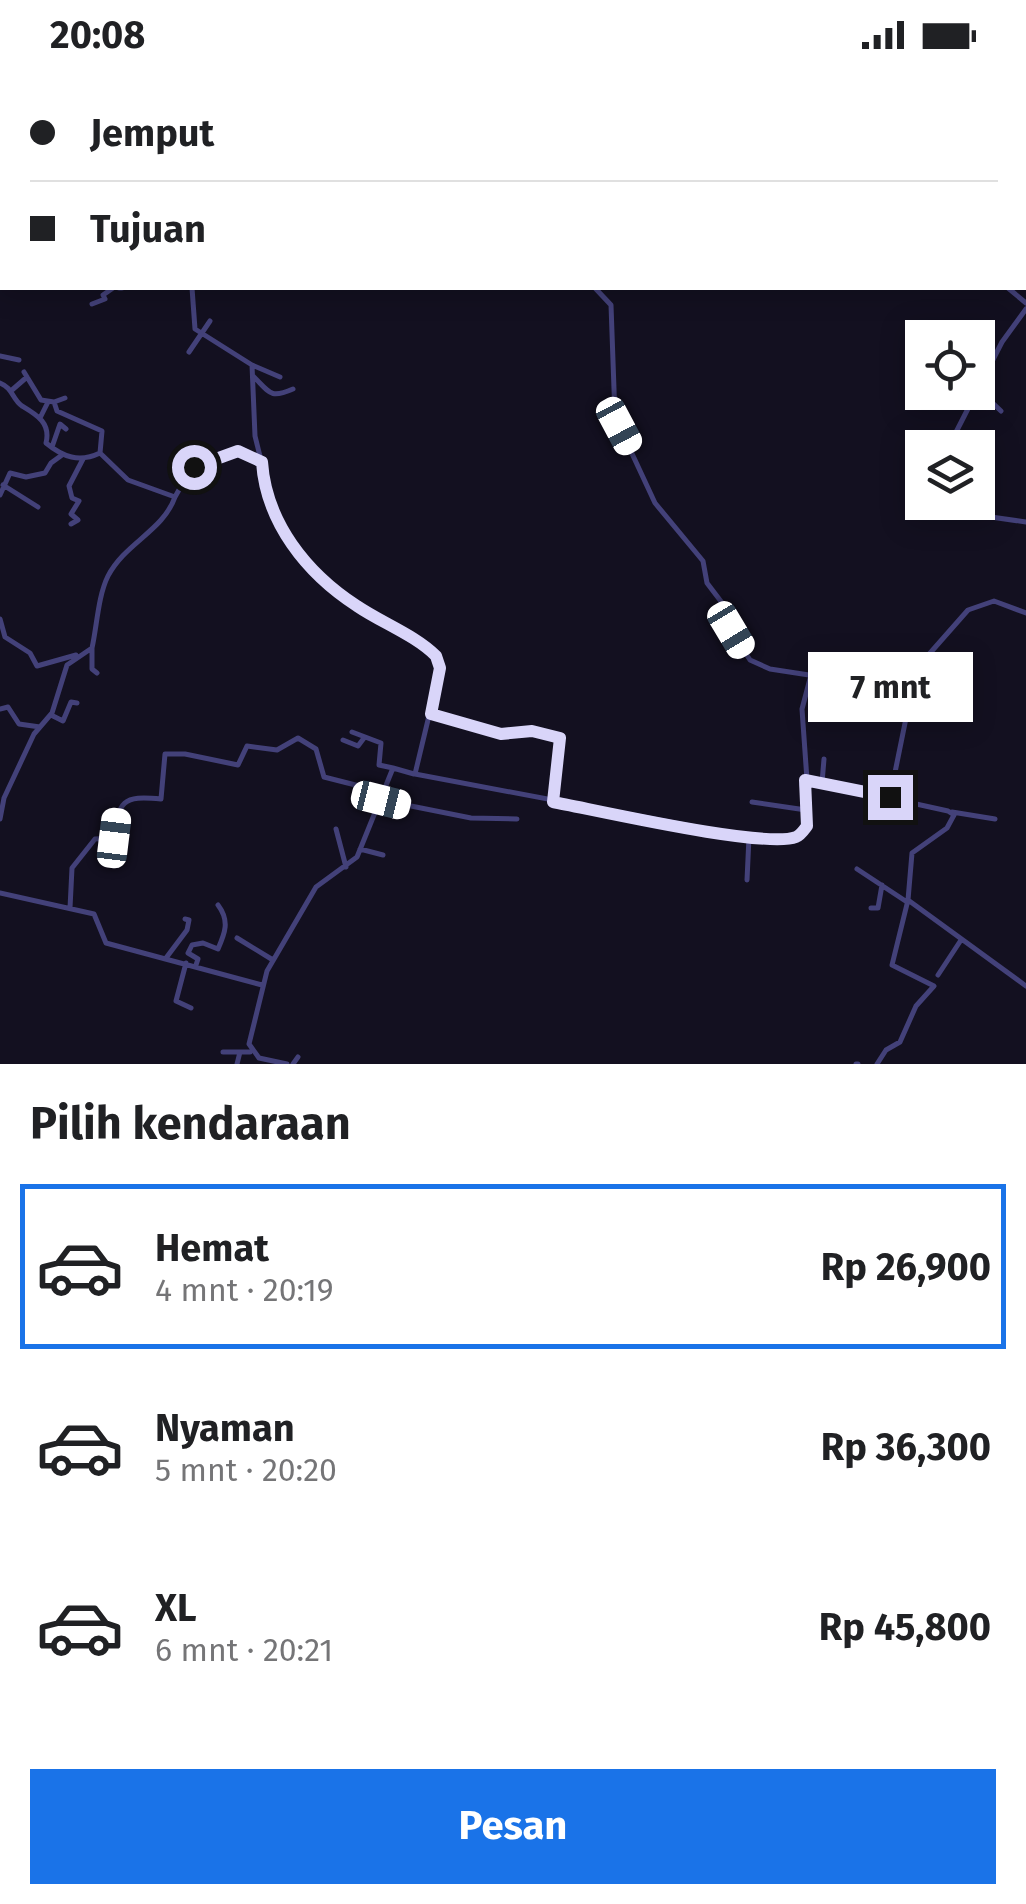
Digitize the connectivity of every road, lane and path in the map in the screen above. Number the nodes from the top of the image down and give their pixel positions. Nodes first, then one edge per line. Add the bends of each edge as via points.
1 (113, 290) edge
2 (192, 290) edge
3 (597, 290) edge
4 (92, 304) dead end
5 (1026, 306) edge
6 (210, 321) dead end
7 (202, 334) junction
8 (189, 352) dead end
9 (0, 356) edge
10 (995, 357) edge
11 (18, 360) dead end
12 (252, 365) junction
13 (253, 376) junction
14 (280, 377) dead end
15 (0, 383) edge
16 (293, 389) dead end
17 (12, 390) junction
18 (65, 398) dead end
19 (51, 402) junction
20 (995, 405) edge
21 (1001, 410) dead end
22 (40, 418) junction
23 (66, 428) dead end
24 (52, 448) junction
25 (100, 454) junction
26 (62, 455) junction
27 (83, 459) junction
28 (262, 462) junction
29 (4, 486) junction
30 (0, 495) edge
31 (175, 496) junction
32 (38, 507) dead end
33 (62, 511) dead end
34 (71, 514) junction
35 (995, 518) edge
36 (1026, 522) edge
37 (71, 524) dead end
38 (1026, 613) edge
39 (0, 619) edge
40 (92, 648) junction
41 (78, 654) junction
42 (915, 669) junction
43 (97, 673) dead end
44 (810, 675) junction
45 (77, 703) dead end
46 (0, 709) edge
47 (431, 714) junction
48 (51, 715) junction
49 (40, 727) junction
50 (352, 732) dead end
51 (364, 736) junction
52 (343, 740) dead end
53 (824, 759) dead end
54 (393, 768) junction
55 (415, 774) junction
56 (807, 780) junction
57 (822, 783) junction
58 (382, 796) junction
59 (890, 797) junction
60 (553, 802) junction
61 (752, 802) dead end
62 (806, 810) junction
63 (952, 812) junction
64 (0, 819) edge
65 (517, 819) dead end
66 (995, 819) dead end
67 (336, 829) dead end
68 (749, 837) junction
69 (360, 849) junction
70 (383, 855) dead end
71 (346, 867) junction
72 (858, 868) dead end
73 (747, 880) dead end
74 (882, 885) junction
75 (0, 893) edge
76 (907, 901) junction
77 (218, 905) dead end
78 (70, 908) junction
79 (871, 908) dead end
80 (185, 920) dead end
81 (237, 938) dead end
82 (961, 939) junction
83 (166, 958) junction
84 (273, 960) junction
85 (186, 963) junction
86 (196, 965) junction
87 (938, 974) dead end
88 (234, 978) junction
89 (262, 984) junction
90 (228, 985) dead end
91 (1026, 986) edge
92 (191, 1008) dead end
93 (224, 1052) dead end
94 (240, 1052) junction
95 (252, 1052) junction
96 (298, 1057) dead end
97 (237, 1064) edge
98 (290, 1064) edge
99 (877, 1064) edge

1 - 4 street
2 - 7 street via 194,326
3 - 44 street via 610,304 615,417 657,506 704,564 707,583 750,660
5 - 10 street
6 - 7 street
7 - 8 street
7 - 12 street
9 - 11 street
12 - 13 street
12 - 14 street
13 - 16 street via 270,396
13 - 28 street
15 - 17 street
17 - 19 street via 26,374 37,396
17 - 22 street
18 - 19 street
19 - 22 street
19 - 25 street via 104,432
20 - 21 street
22 - 24 street
23 - 24 street via 60,424
24 - 26 street
25 - 27 street
25 - 31 street via 128,480
26 - 27 street
26 - 29 street via 46,473 12,473
27 - 34 street via 69,485 79,501
28 - 31 street via 240,451 220,456 190,470
28 - 47 street via 274,518 293,547 352,604 436,656 440,668
29 - 30 street
29 - 32 street
31 - 40 street via 163,520 138,538 106,579
33 - 34 street
34 - 37 street via 78,519
35 - 36 street
38 - 42 street via 994,601 968,610
39 - 41 street via 5,637 37,666
40 - 41 street
40 - 43 street
41 - 48 street via 67,665
42 - 44 street via 820,666
42 - 59 street
44 - 56 street via 802,709
45 - 48 street via 71,702 64,721
46 - 49 street via 8,707 19,724
47 - 55 street
47 - 60 street via 501,734 532,731 560,738
48 - 49 street
49 - 64 street
50 - 51 street
51 - 52 street via 356,746
51 - 54 street via 381,744 379,765
53 - 57 street
54 - 55 street
54 - 58 street
55 - 60 street
56 - 57 street
56 - 62 street
57 - 59 street
58 - 65 street via 472,818
58 - 69 street
58 - 78 street via 324,776 315,747 296,738 278,750 248,746 238,766 165,754 160,798 130,797 114,839 96,838 72,867
59 - 63 street
60 - 68 street
61 - 62 street
62 - 68 street via 807,826 795,837
63 - 66 street
63 - 76 street via 950,825 914,850
67 - 71 street
68 - 73 street
69 - 70 street
69 - 71 street
71 - 84 street via 316,888
72 - 74 street
74 - 76 street
74 - 79 street via 878,908
75 - 78 street
76 - 82 street
76 - 99 street via 892,965 934,986 916,1006 900,1042
77 - 86 street via 226,919 224,936 218,949 192,945 188,953
78 - 83 street via 98,916 106,943
80 - 83 street via 188,930
81 - 84 street
82 - 87 street
82 - 91 street
83 - 85 street
84 - 89 street
85 - 86 street
85 - 92 street via 176,1001
86 - 88 street
88 - 89 street
88 - 90 street
89 - 95 street
93 - 94 street
94 - 95 street
94 - 97 street
95 - 98 street
96 - 98 street

